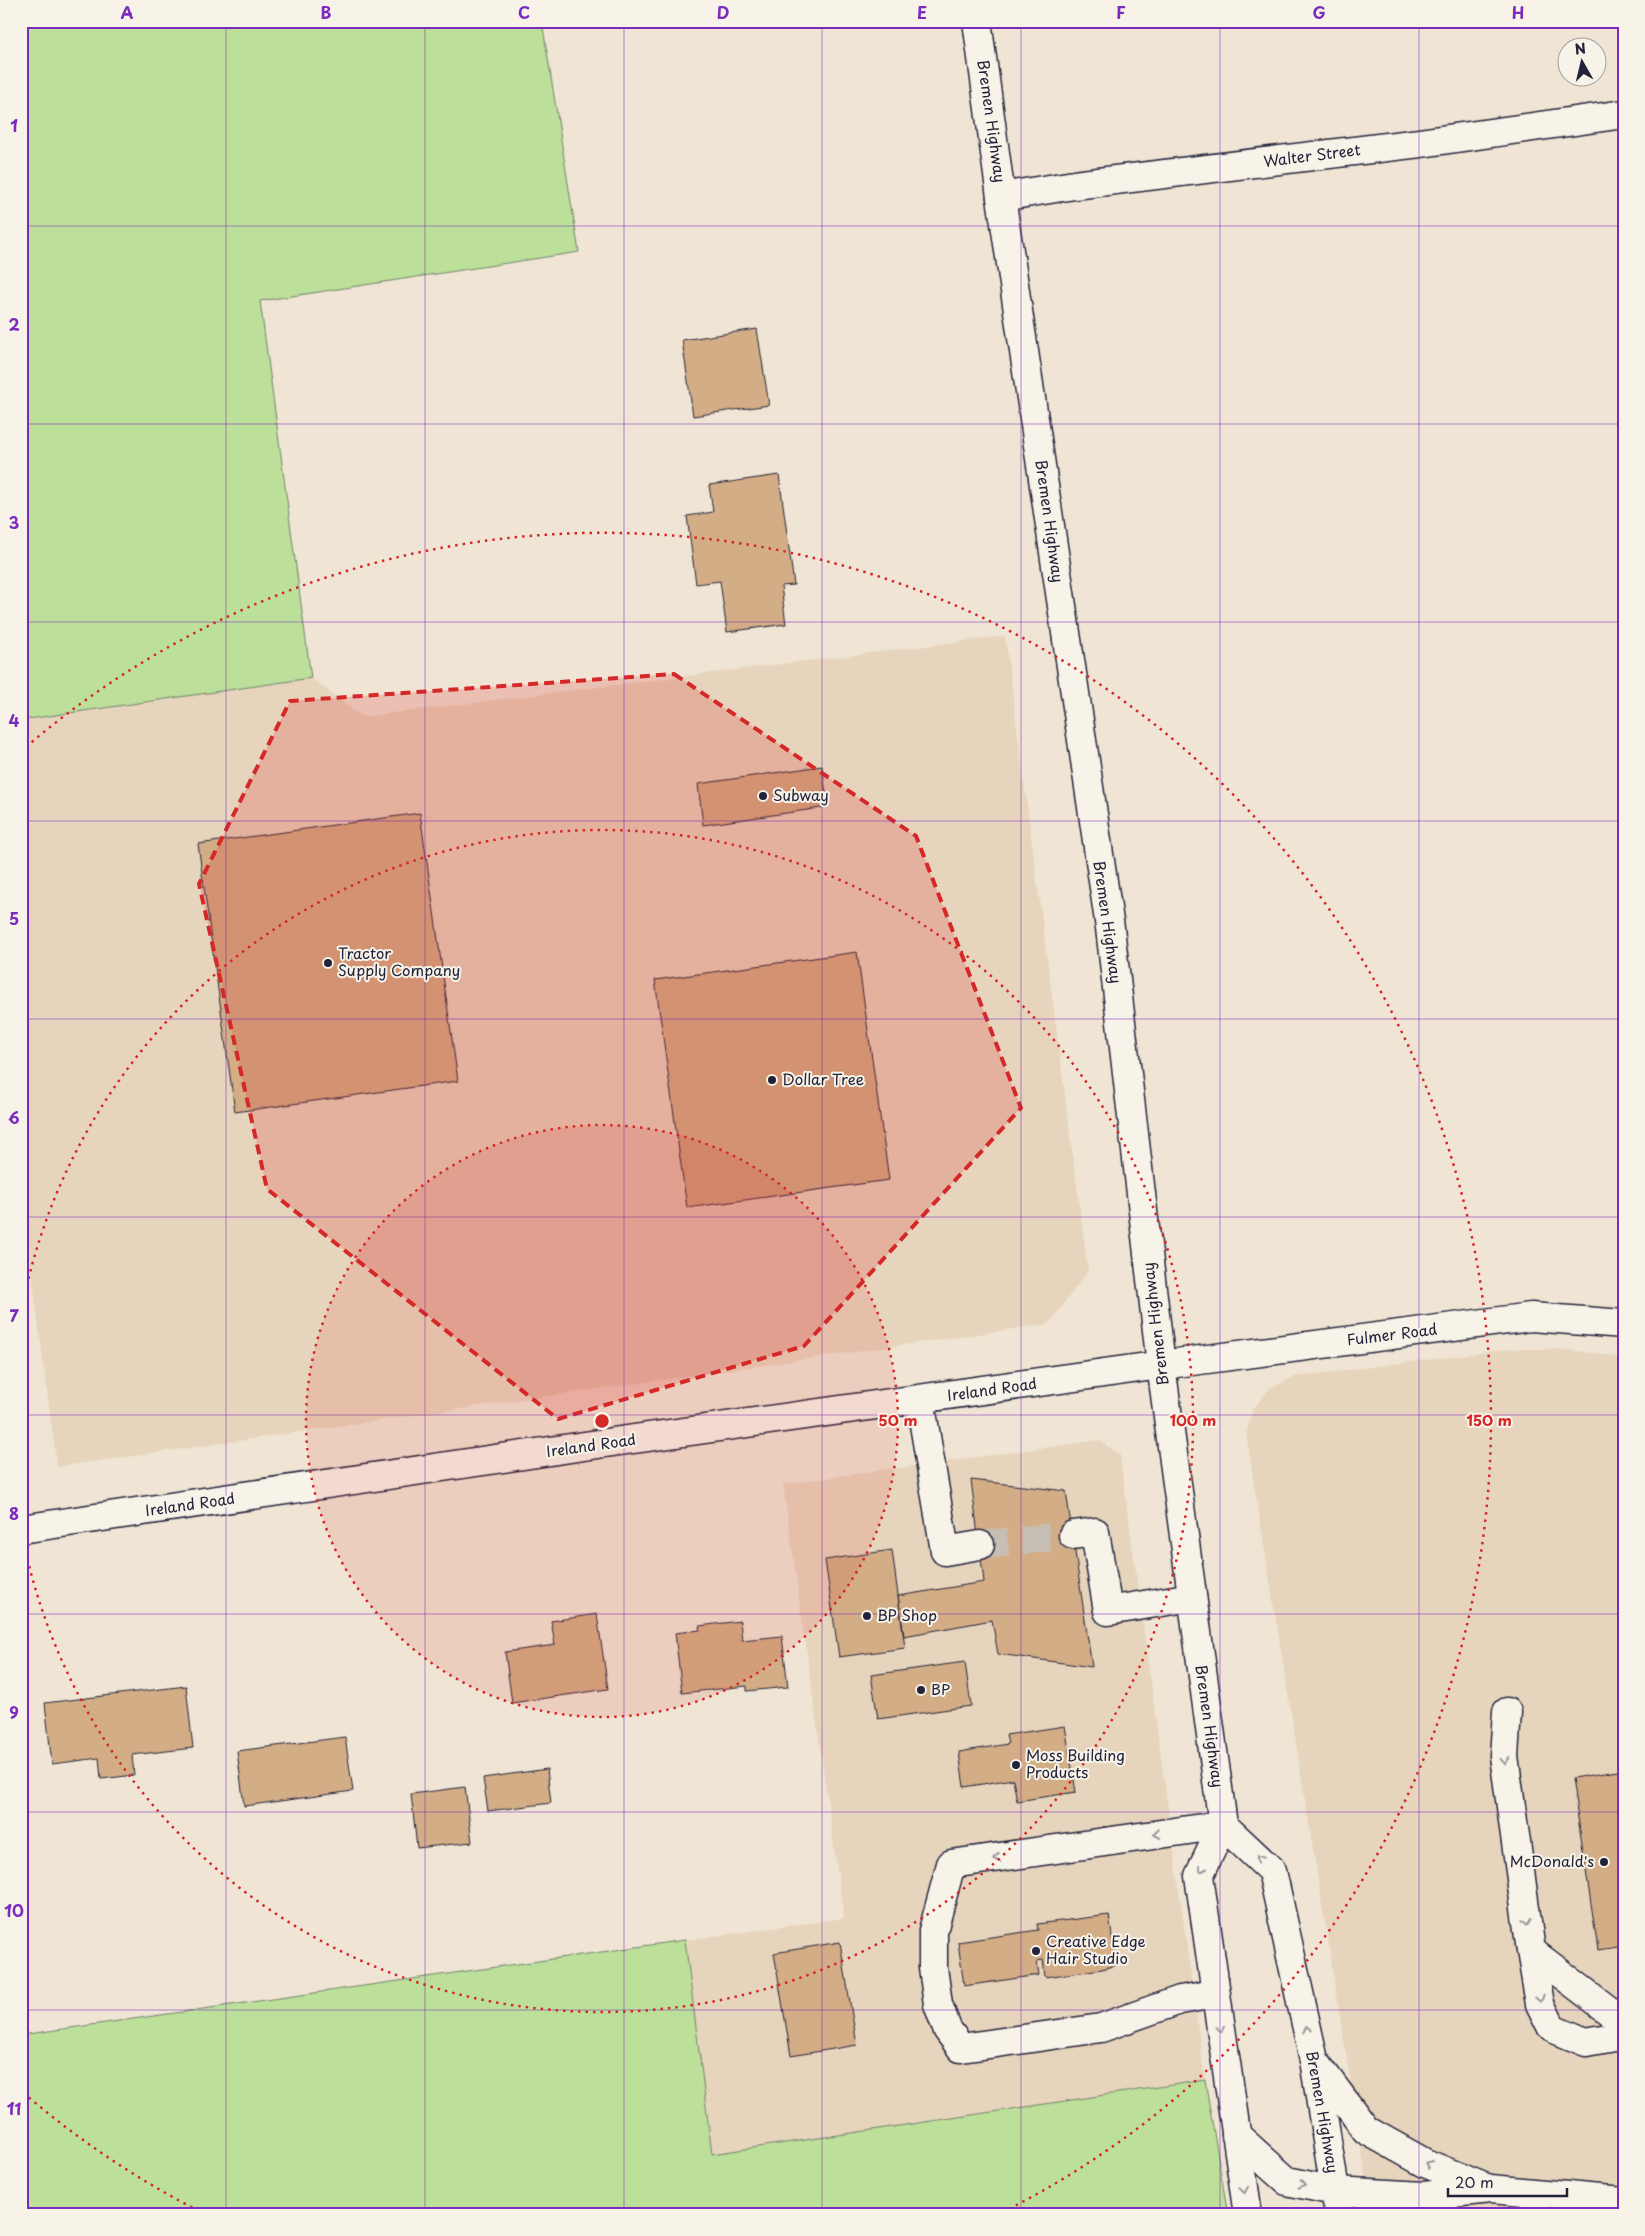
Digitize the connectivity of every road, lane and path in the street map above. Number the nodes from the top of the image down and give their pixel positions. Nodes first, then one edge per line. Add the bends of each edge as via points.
1 (977, 21) edge
2 (1624, 114) edge
3 (1001, 198) junction
4 (1624, 1324) edge
5 (1161, 1365) junction
6 (920, 1400) junction
7 (21, 1529) edge
8 (1073, 1535) tunnel mouth
9 (980, 1545) tunnel mouth
10 (1192, 1597) junction
11 (1506, 1712) dead end
12 (1223, 1825) junction
13 (1531, 1951) junction
14 (1215, 1994) junction
15 (1624, 2022) edge
16 (1624, 2035) edge
17 (1314, 2060) junction
18 (1236, 2135) junction
19 (1490, 2189) junction
20 (1624, 2201) edge
21 (1337, 2203) edge
22 (1248, 2215) edge

1 - 3 main road, Bremen Highway
2 - 3 main road, Walter Street via 1420,143 1074,185
3 - 5 main road, Bremen Highway via 1110,928
4 - 5 main road, Fulmer Road via 1531,1317
5 - 6 main road, Ireland Road
5 - 10 main road, Bremen Highway
6 - 7 main road, Ireland Road
6 - 9 main road via 945,1551
8 - 10 main road via 1095,1532 1108,1611
10 - 12 main road, Bremen Highway
11 -> 13 main road via 1504,1756
12 -> 14 main road via 1199,1876
12 -> 14 main road via 951,1864 933,1931 933,1968 938,2004 947,2029 961,2048 1101,2028 1180,2000
17 -> 12 main road, Bremen Highway via 1272,1871
13 - 15 main road
13 -> 16 main road via 1540,2004 1552,2028 1586,2042
14 -> 18 main road
19 -> 17 main road via 1425,2162 1366,2130
17 - 21 main road, Bremen Highway
18 -> 21 main road via 1287,2181
18 -> 22 main road
19 - 20 main road
19 - 21 main road

